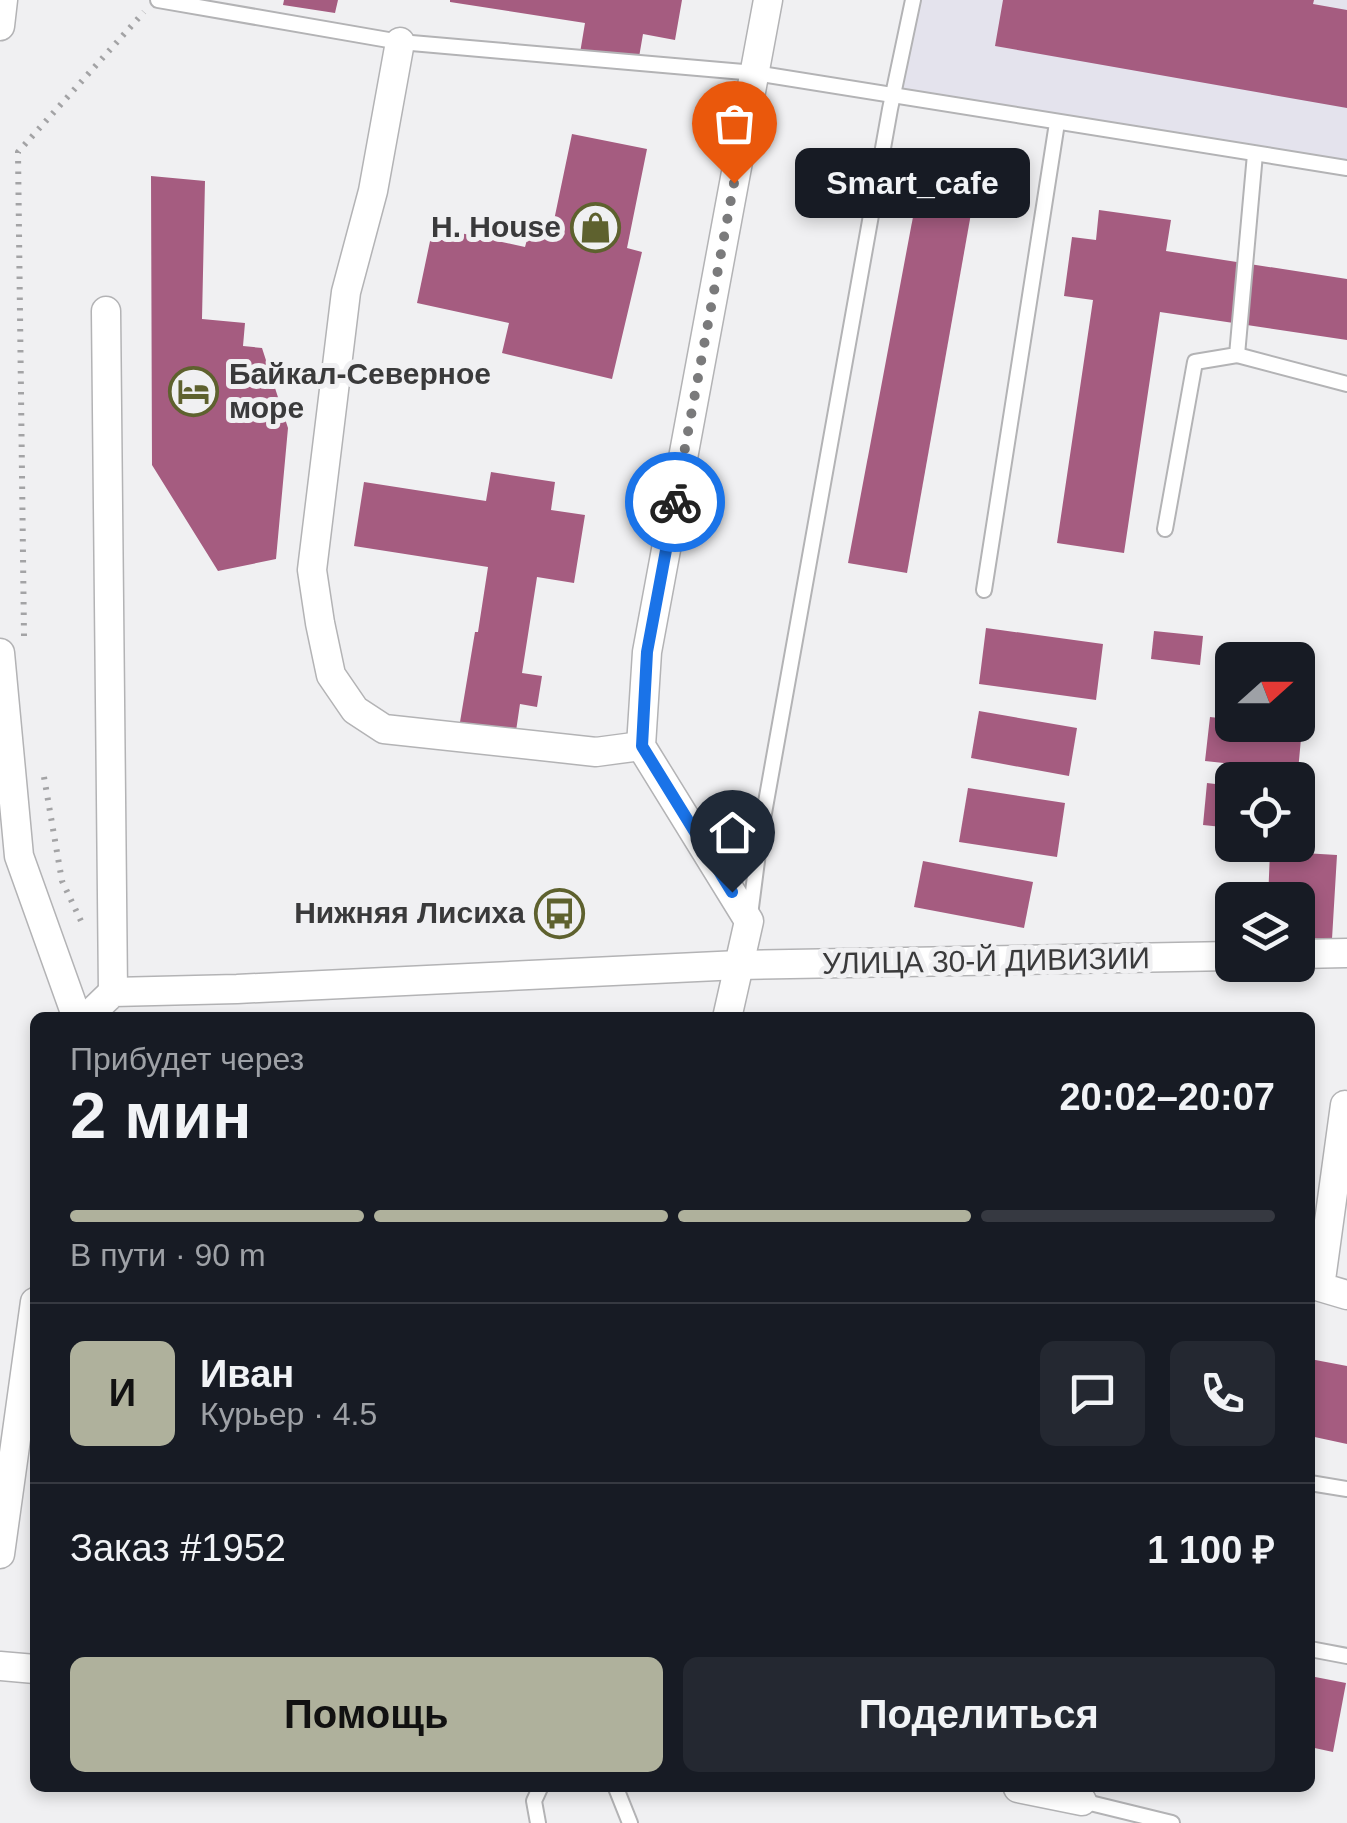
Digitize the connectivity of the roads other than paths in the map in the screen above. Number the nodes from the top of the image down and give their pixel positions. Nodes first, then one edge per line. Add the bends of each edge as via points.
1 (3, 0) edge
2 (157, 0) edge
3 (768, 0) edge
4 (912, 0) edge
5 (0, 26) edge
6 (400, 42) junction
7 (755, 73) junction
8 (892, 97) junction
9 (1057, 122) junction
10 (1255, 154) junction
11 (1347, 168) edge
12 (106, 310) dead end
13 (1237, 356) junction
14 (1347, 384) edge
15 (1165, 528) dead end
16 (984, 590) dead end
17 (12, 648) edge
18 (642, 746) junction
19 (749, 920) junction
20 (1347, 953) edge
21 (1315, 954) edge
22 (1215, 956) edge
23 (738, 966) junction
24 (113, 992) junction
25 (76, 1012) edge
26 (92, 1012) edge
27 (728, 1012) edge
28 (1346, 1105) edge
29 (1324, 1158) edge
30 (1315, 1286) edge
31 (1347, 1295) edge
32 (30, 1338) edge
33 (1315, 1484) edge
34 (1347, 1489) edge
35 (0, 1554) edge
36 (1315, 1649) edge
37 (1347, 1656) edge
38 (0, 1666) edge
39 (30, 1669) edge
40 (538, 1792) edge
41 (618, 1792) edge
42 (1066, 1795) edge
43 (538, 1823) edge
44 (630, 1823) edge
45 (1172, 1823) edge

1 - 5 street
2 - 6 lane
3 - 7 street
4 - 8 lane
6 - 7 lane
6 - 18 street via 373,191 346,292 312,570 331,675 355,710 384,729 596,752
7 - 8 lane
7 - 18 street via 647,652
8 - 9 lane
8 - 19 lane
9 - 10 lane
9 - 16 lane
10 - 11 lane
10 - 13 lane
12 - 24 street
13 - 14 lane
13 - 15 lane via 1195,362
17 - 25 street via 20,856
18 - 19 street
19 - 23 street
20 - 21 street
22 - 23 street, УЛИЦА 30-Й ДИВИЗИИ
23 - 24 street, УЛИЦА 30-Й ДИВИЗИИ
23 - 27 street
24 - 26 street
28 - 29 street
29 - 30 street
30 - 31 street
32 - 35 street
33 - 34 lane
36 - 37 lane
38 - 39 street
40 - 43 lane
41 - 44 lane
42 - 45 lane

